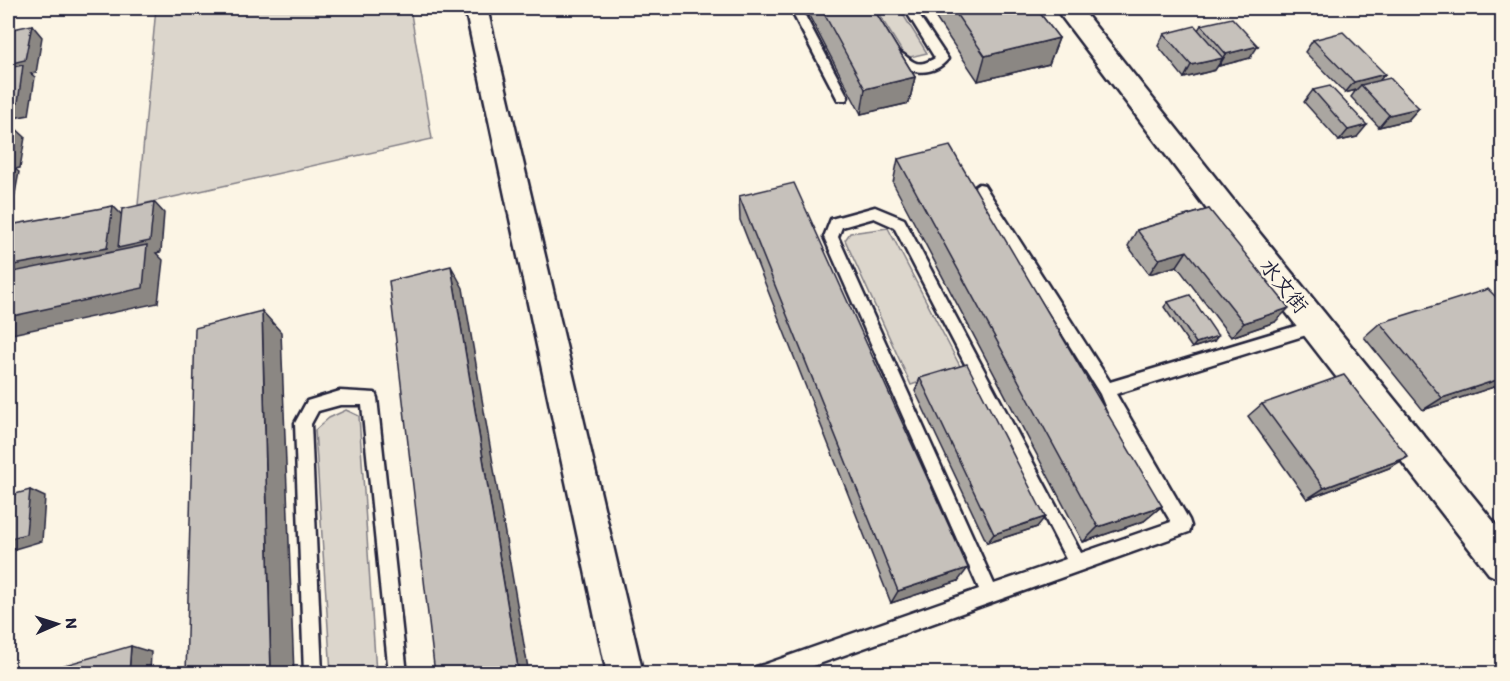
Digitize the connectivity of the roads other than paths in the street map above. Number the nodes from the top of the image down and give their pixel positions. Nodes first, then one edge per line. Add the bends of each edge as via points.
1 (476, 8) edge
2 (795, 8) edge
3 (909, 8) edge
4 (1068, 8) edge
5 (889, 44) edge
6 (842, 97) dead end
7 (979, 189) dead end
8 (1316, 326) junction
9 (1106, 390) junction
10 (1503, 561) edge
11 (1077, 563) junction
12 (990, 594) junction
13 (314, 674) edge
14 (398, 674) edge
15 (625, 674) edge
16 (763, 674) edge

1 - 15 street
2 - 6 lane
3 - 5 lane via 942,59 934,65 911,69 900,63
4 - 8 street, 水文街
7 - 9 lane
8 - 9 lane
8 - 10 street, 水文街
9 - 11 lane via 1183,526
11 - 12 lane
11 - 12 lane via 899,223 875,212 836,223 831,237
12 - 16 lane
13 - 14 lane via 303,423 313,406 340,398 369,398

